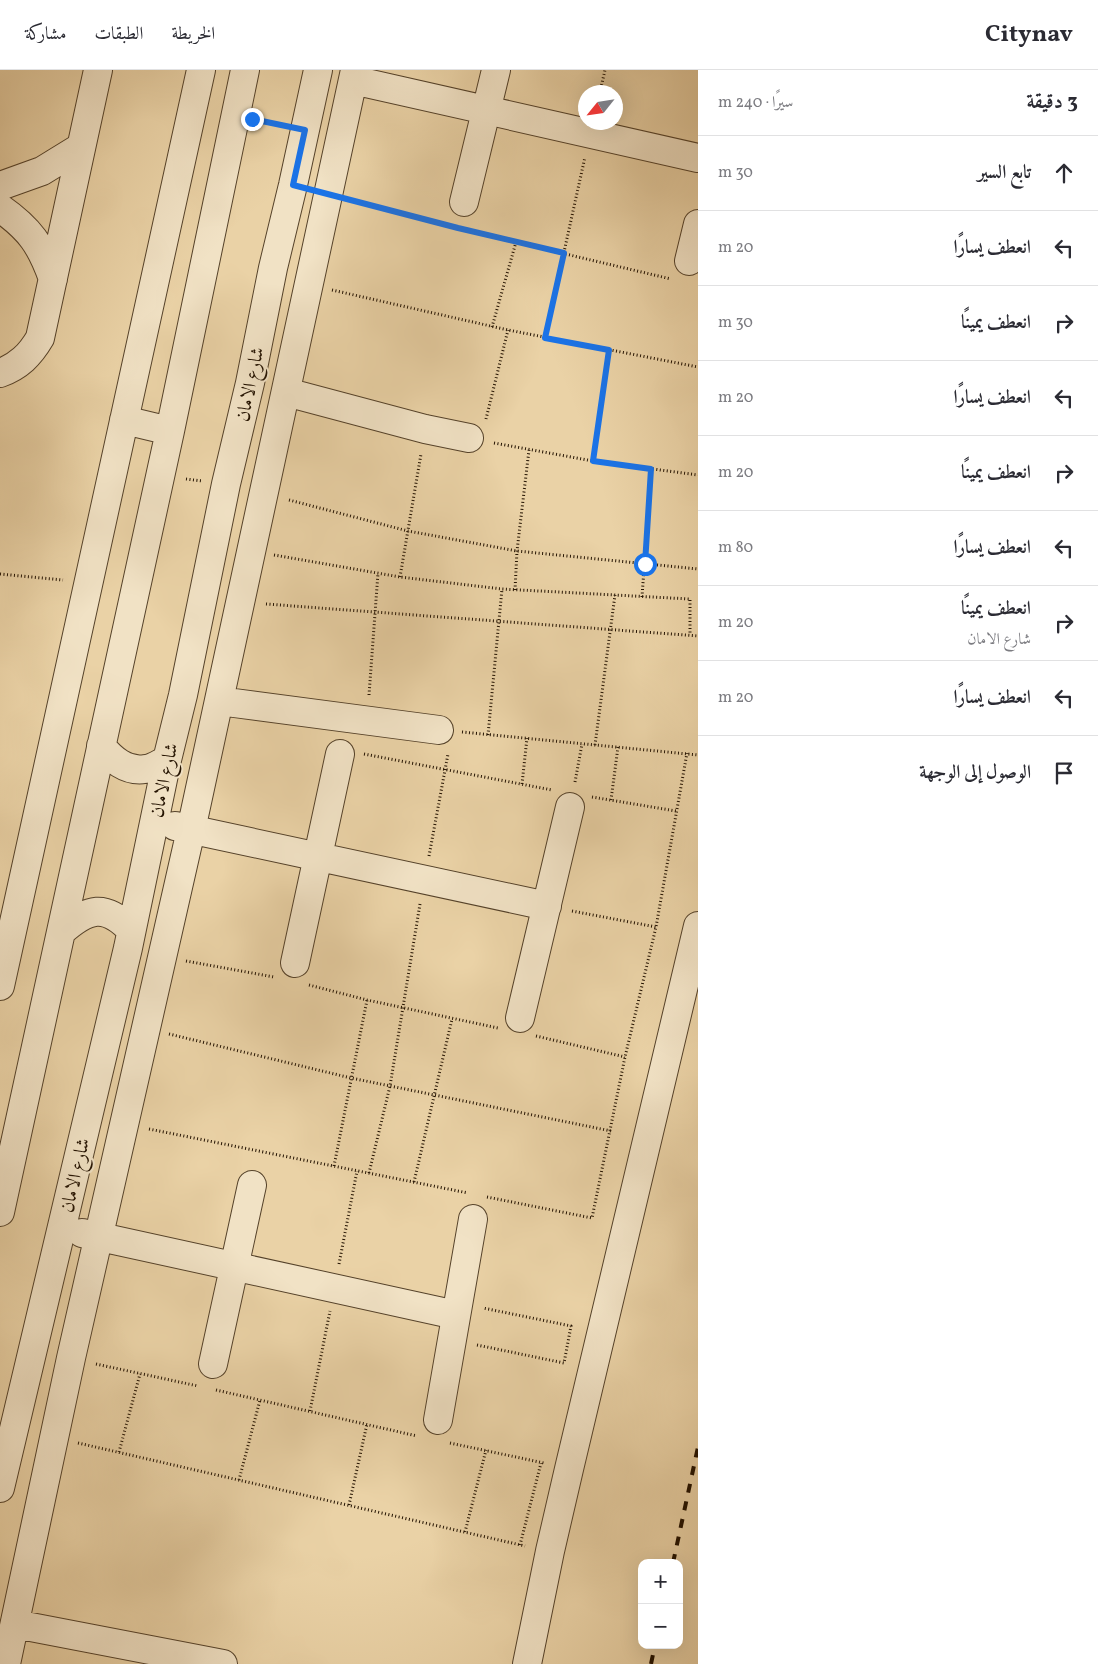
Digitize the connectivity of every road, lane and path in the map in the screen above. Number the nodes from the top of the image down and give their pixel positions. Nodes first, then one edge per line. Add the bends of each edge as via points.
1 (98, 70) edge
2 (200, 70) edge
3 (245, 70) edge
4 (318, 70) edge
5 (496, 70) edge
6 (605, 70) edge
7 (354, 75) edge
8 (602, 85) edge
9 (486, 110) junction
10 (236, 116) junction
11 (305, 130) junction
12 (590, 134) junction
13 (82, 147) junction
14 (698, 158) edge
15 (293, 185) junction
16 (0, 186) edge
17 (328, 194) junction
18 (464, 202) dead end
19 (0, 208) edge
20 (698, 224) edge
21 (516, 242) junction
22 (564, 253) junction
23 (682, 270) joint
24 (53, 279) junction
25 (308, 285) junction
26 (492, 327) junction
27 (508, 330) junction
28 (545, 338) junction
29 (609, 350) junction
30 (698, 367) edge
31 (0, 373) edge
32 (286, 392) junction
33 (124, 420) junction
34 (425, 428) junction
35 (170, 431) junction
36 (475, 439) junction
37 (529, 450) junction
38 (593, 461) junction
39 (651, 469) junction
40 (698, 475) edge
41 (160, 476) junction
42 (226, 484) junction
43 (264, 494) junction
44 (408, 531) junction
45 (252, 551) junction
46 (517, 551) junction
47 (645, 564) junction
48 (698, 569) edge
49 (0, 574) edge
50 (378, 574) junction
51 (400, 577) junction
52 (88, 582) junction
53 (502, 589) junction
54 (515, 590) junction
55 (615, 595) junction
56 (642, 597) junction
57 (240, 602) junction
58 (375, 613) junction
59 (499, 621) junction
60 (610, 630) junction
61 (690, 635) junction
62 (698, 636) edge
63 (219, 701) junction
64 (367, 721) junction
65 (446, 731) junction
66 (488, 735) junction
67 (527, 738) junction
68 (582, 744) junction
69 (595, 745) junction
70 (101, 746) junction
71 (618, 747) junction
72 (686, 753) junction
73 (350, 754) joint
74 (698, 755) edge
75 (167, 760) junction
76 (445, 769) junction
77 (522, 784) junction
78 (571, 800) junction
79 (611, 800) junction
80 (676, 811) junction
81 (154, 822) junction
82 (192, 830) junction
83 (318, 857) junction
84 (424, 880) junction
85 (547, 906) junction
86 (698, 926) edge
87 (656, 927) junction
88 (131, 930) junction
89 (62, 931) junction
90 (163, 957) junction
91 (292, 975) junction
92 (0, 986) edge
93 (367, 1000) junction
94 (403, 1007) junction
95 (452, 1019) junction
96 (146, 1028) junction
97 (518, 1028) junction
98 (625, 1057) junction
99 (351, 1078) junction
100 (390, 1086) junction
101 (434, 1094) junction
102 (124, 1124) junction
103 (611, 1131) junction
104 (334, 1166) junction
105 (369, 1173) junction
106 (414, 1182) junction
107 (252, 1185) dead end
108 (473, 1202) junction
109 (0, 1212) edge
110 (62, 1228) junction
111 (99, 1236) junction
112 (234, 1266) junction
113 (456, 1319) junction
114 (71, 1358) junction
115 (213, 1364) dead end
116 (140, 1374) junction
117 (260, 1400) junction
118 (19, 1404) junction
119 (367, 1424) junction
120 (57, 1425) junction
121 (435, 1433) junction
122 (486, 1450) junction
123 (119, 1452) junction
124 (541, 1463) junction
125 (569, 1469) junction
126 (239, 1480) junction
127 (0, 1488) edge
128 (349, 1505) junction
129 (465, 1532) junction
130 (520, 1544) junction
131 (550, 1551) junction
132 (15, 1624) junction
133 (6, 1664) edge
134 (223, 1664) edge
135 (527, 1664) edge

1 - 13 street
2 - 33 street
3 - 10 street
4 - 11 street, شارع الامان
5 - 9 street
6 - 8 path
7 - 9 street
7 - 17 street
9 - 12 street
9 - 18 street
10 - 11 path
10 - 35 street
11 - 15 street, شارع الامان
12 - 14 street
12 - 22 path
13 - 16 street via 42,171
13 - 24 street
15 - 17 street
15 - 42 street, شارع الامان
17 - 21 path
17 - 25 street
19 - 24 street via 33,237
20 - 23 street
21 - 22 path
21 - 26 path
22 - 23 path
22 - 28 path
24 - 31 street via 40,338 22,361
25 - 26 path
25 - 32 street
26 - 27 path
27 - 28 path
27 - 36 path
28 - 29 path
29 - 30 path
29 - 38 path
32 - 34 street
32 - 43 street
33 - 35 street
33 - 52 street
34 - 36 street
34 - 44 path
35 - 41 street
36 - 37 path
37 - 38 path
37 - 46 path
38 - 39 path
39 - 40 path
39 - 47 path
41 - 42 path
41 - 70 street
42 - 75 street, شارع الامان
43 - 44 path
43 - 45 street
44 - 46 path
44 - 51 path
45 - 50 path
45 - 57 street
46 - 47 path
46 - 54 path
47 - 48 path
47 - 56 path
49 - 52 path
50 - 51 path
50 - 58 path
51 - 53 path
52 - 92 street
53 - 54 path
53 - 59 path
54 - 55 path
55 - 56 path
55 - 60 path
56 - 61 path via 690,599
57 - 58 path
57 - 63 street
58 - 59 path
58 - 64 path
59 - 60 path
59 - 66 path
60 - 61 path
60 - 69 path
61 - 62 path
63 - 64 street
63 - 82 street
64 - 65 street
65 - 66 path
65 - 76 path
66 - 67 path
67 - 68 path
67 - 77 path
68 - 69 path
68 - 78 path
69 - 71 path
70 - 75 street via 127,767 145,770
70 - 89 street
71 - 72 path
71 - 79 path
72 - 74 path
72 - 80 path
73 - 76 path
73 - 83 street
75 - 81 street, شارع الامان
76 - 77 path
76 - 84 path
77 - 78 path
78 - 79 path
78 - 85 street
79 - 80 path
80 - 87 path
81 - 82 street
81 - 88 street, شارع الامان
82 - 83 street
82 - 90 street
83 - 84 street
83 - 91 street
84 - 85 street
84 - 94 path
85 - 87 path
85 - 97 street
86 - 125 street
87 - 98 path
88 - 89 street via 113,915 92,912 76,919
88 - 110 street, شارع الامان
89 - 109 street
90 - 91 path
90 - 96 street
91 - 93 path
93 - 94 path
93 - 99 path
94 - 95 path
94 - 100 path
95 - 97 path
95 - 101 path
96 - 99 path
96 - 102 street
97 - 98 path
98 - 103 path
99 - 100 path
99 - 104 path
100 - 101 path
100 - 105 path
101 - 103 path
101 - 106 path
102 - 104 path
102 - 111 street
103 - 108 path via 592,1218
104 - 105 path
105 - 106 path
106 - 108 path
107 - 112 street
108 - 113 street
110 - 111 street
110 - 118 street, شارع الامان
111 - 112 street
111 - 114 street
112 - 113 street
112 - 115 street
113 - 113 path via 564,1363 571,1326
113 - 121 street
114 - 116 path
114 - 120 street
116 - 117 path
116 - 123 path
117 - 119 path
117 - 126 path
118 - 120 street
118 - 127 street, شارع الامان
119 - 121 path
119 - 128 path
120 - 123 path
120 - 132 street
121 - 122 path
122 - 124 path
122 - 129 path
123 - 126 path
124 - 125 path
124 - 130 path
125 - 131 street
126 - 128 path
128 - 129 path
129 - 130 path
130 - 131 path
131 - 135 street
132 - 133 street
132 - 134 street

